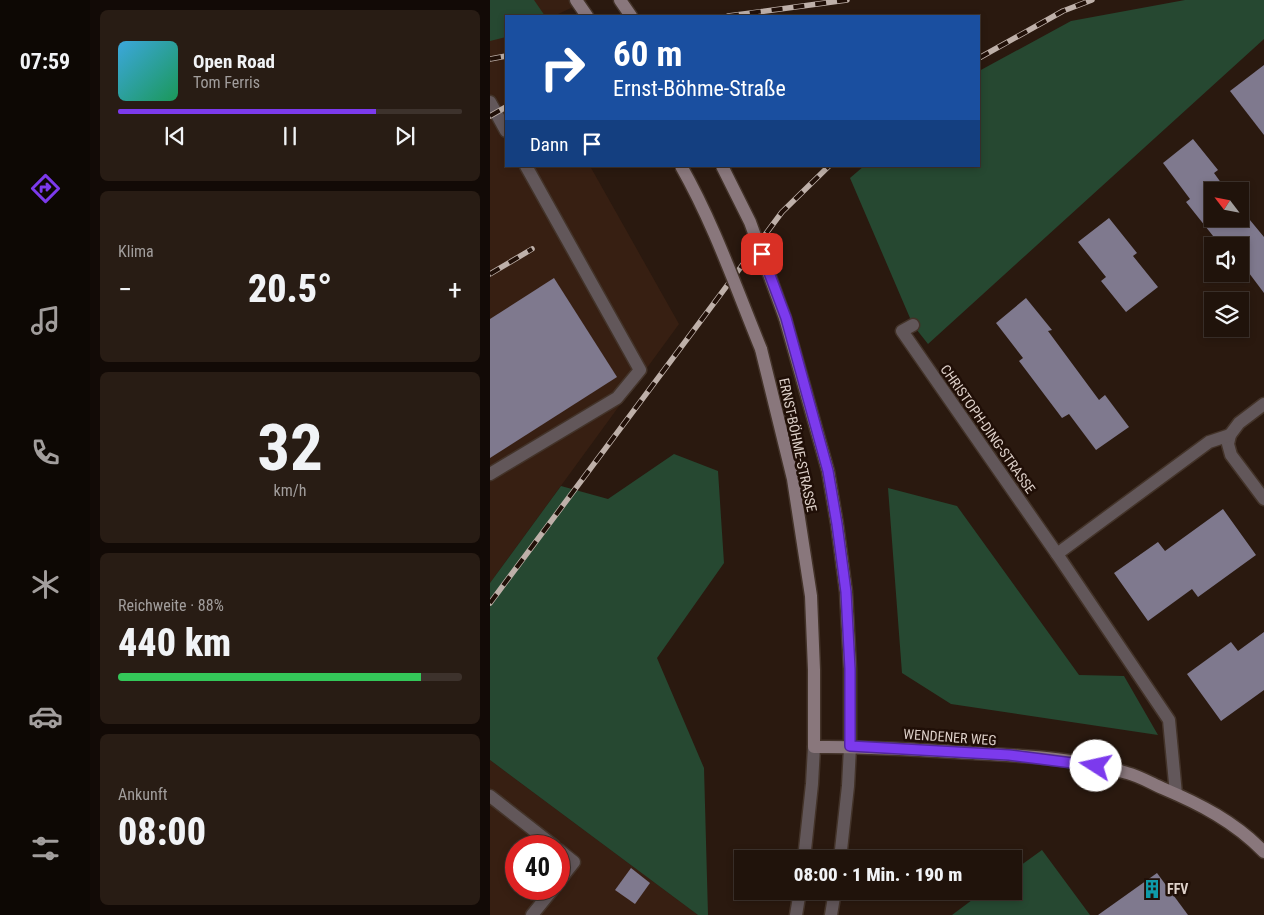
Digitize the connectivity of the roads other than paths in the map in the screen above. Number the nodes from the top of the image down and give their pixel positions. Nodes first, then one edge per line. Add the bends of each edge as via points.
1 (576, 0) edge
2 (620, 0) edge
3 (586, 15) edge
4 (630, 15) edge
5 (490, 102) edge
6 (505, 129) edge
7 (527, 167) edge
8 (682, 167) edge
9 (722, 167) edge
10 (913, 325) dead end
11 (1264, 404) edge
12 (1230, 435) junction
13 (490, 474) edge
14 (1264, 499) edge
15 (1056, 554) junction
16 (850, 746) junction
17 (814, 747) junction
18 (1176, 794) junction
19 (490, 796) edge
20 (540, 835) edge
21 (805, 850) edge
22 (841, 850) edge
23 (1264, 852) edge
24 (544, 900) edge
25 (798, 900) edge
26 (834, 900) edge
27 (532, 915) edge
28 (796, 915) edge
29 (831, 915) edge

1 - 3 street
2 - 4 street
5 - 6 street
7 - 13 street via 640,370 617,398
8 - 17 street, ERNST-BÖHME-STRASSE, bridge via 715,236 761,349 793,479 811,596
9 - 16 street, ERNST-BÖHME-STRASSE, bridge via 750,222 786,318 828,471 846,592
10 - 15 street, CHRISTOPH-DING-STRASSE via 902,331
11 - 12 street via 1239,423
12 - 14 street via 1231,454
12 - 15 street via 1210,442
15 - 18 street, CHRISTOPH-DING-STRASSE via 1169,720
16 - 17 street
16 - 18 street, WENDENER WEG via 1009,755 1080,763 1128,773
16 - 22 street, ERNST-BÖHME-STRASSE
17 - 21 street, ERNST-BÖHME-STRASSE
18 - 23 street, WENDENER WEG via 1234,824
19 - 20 street
24 - 27 street
25 - 28 street
26 - 29 street

